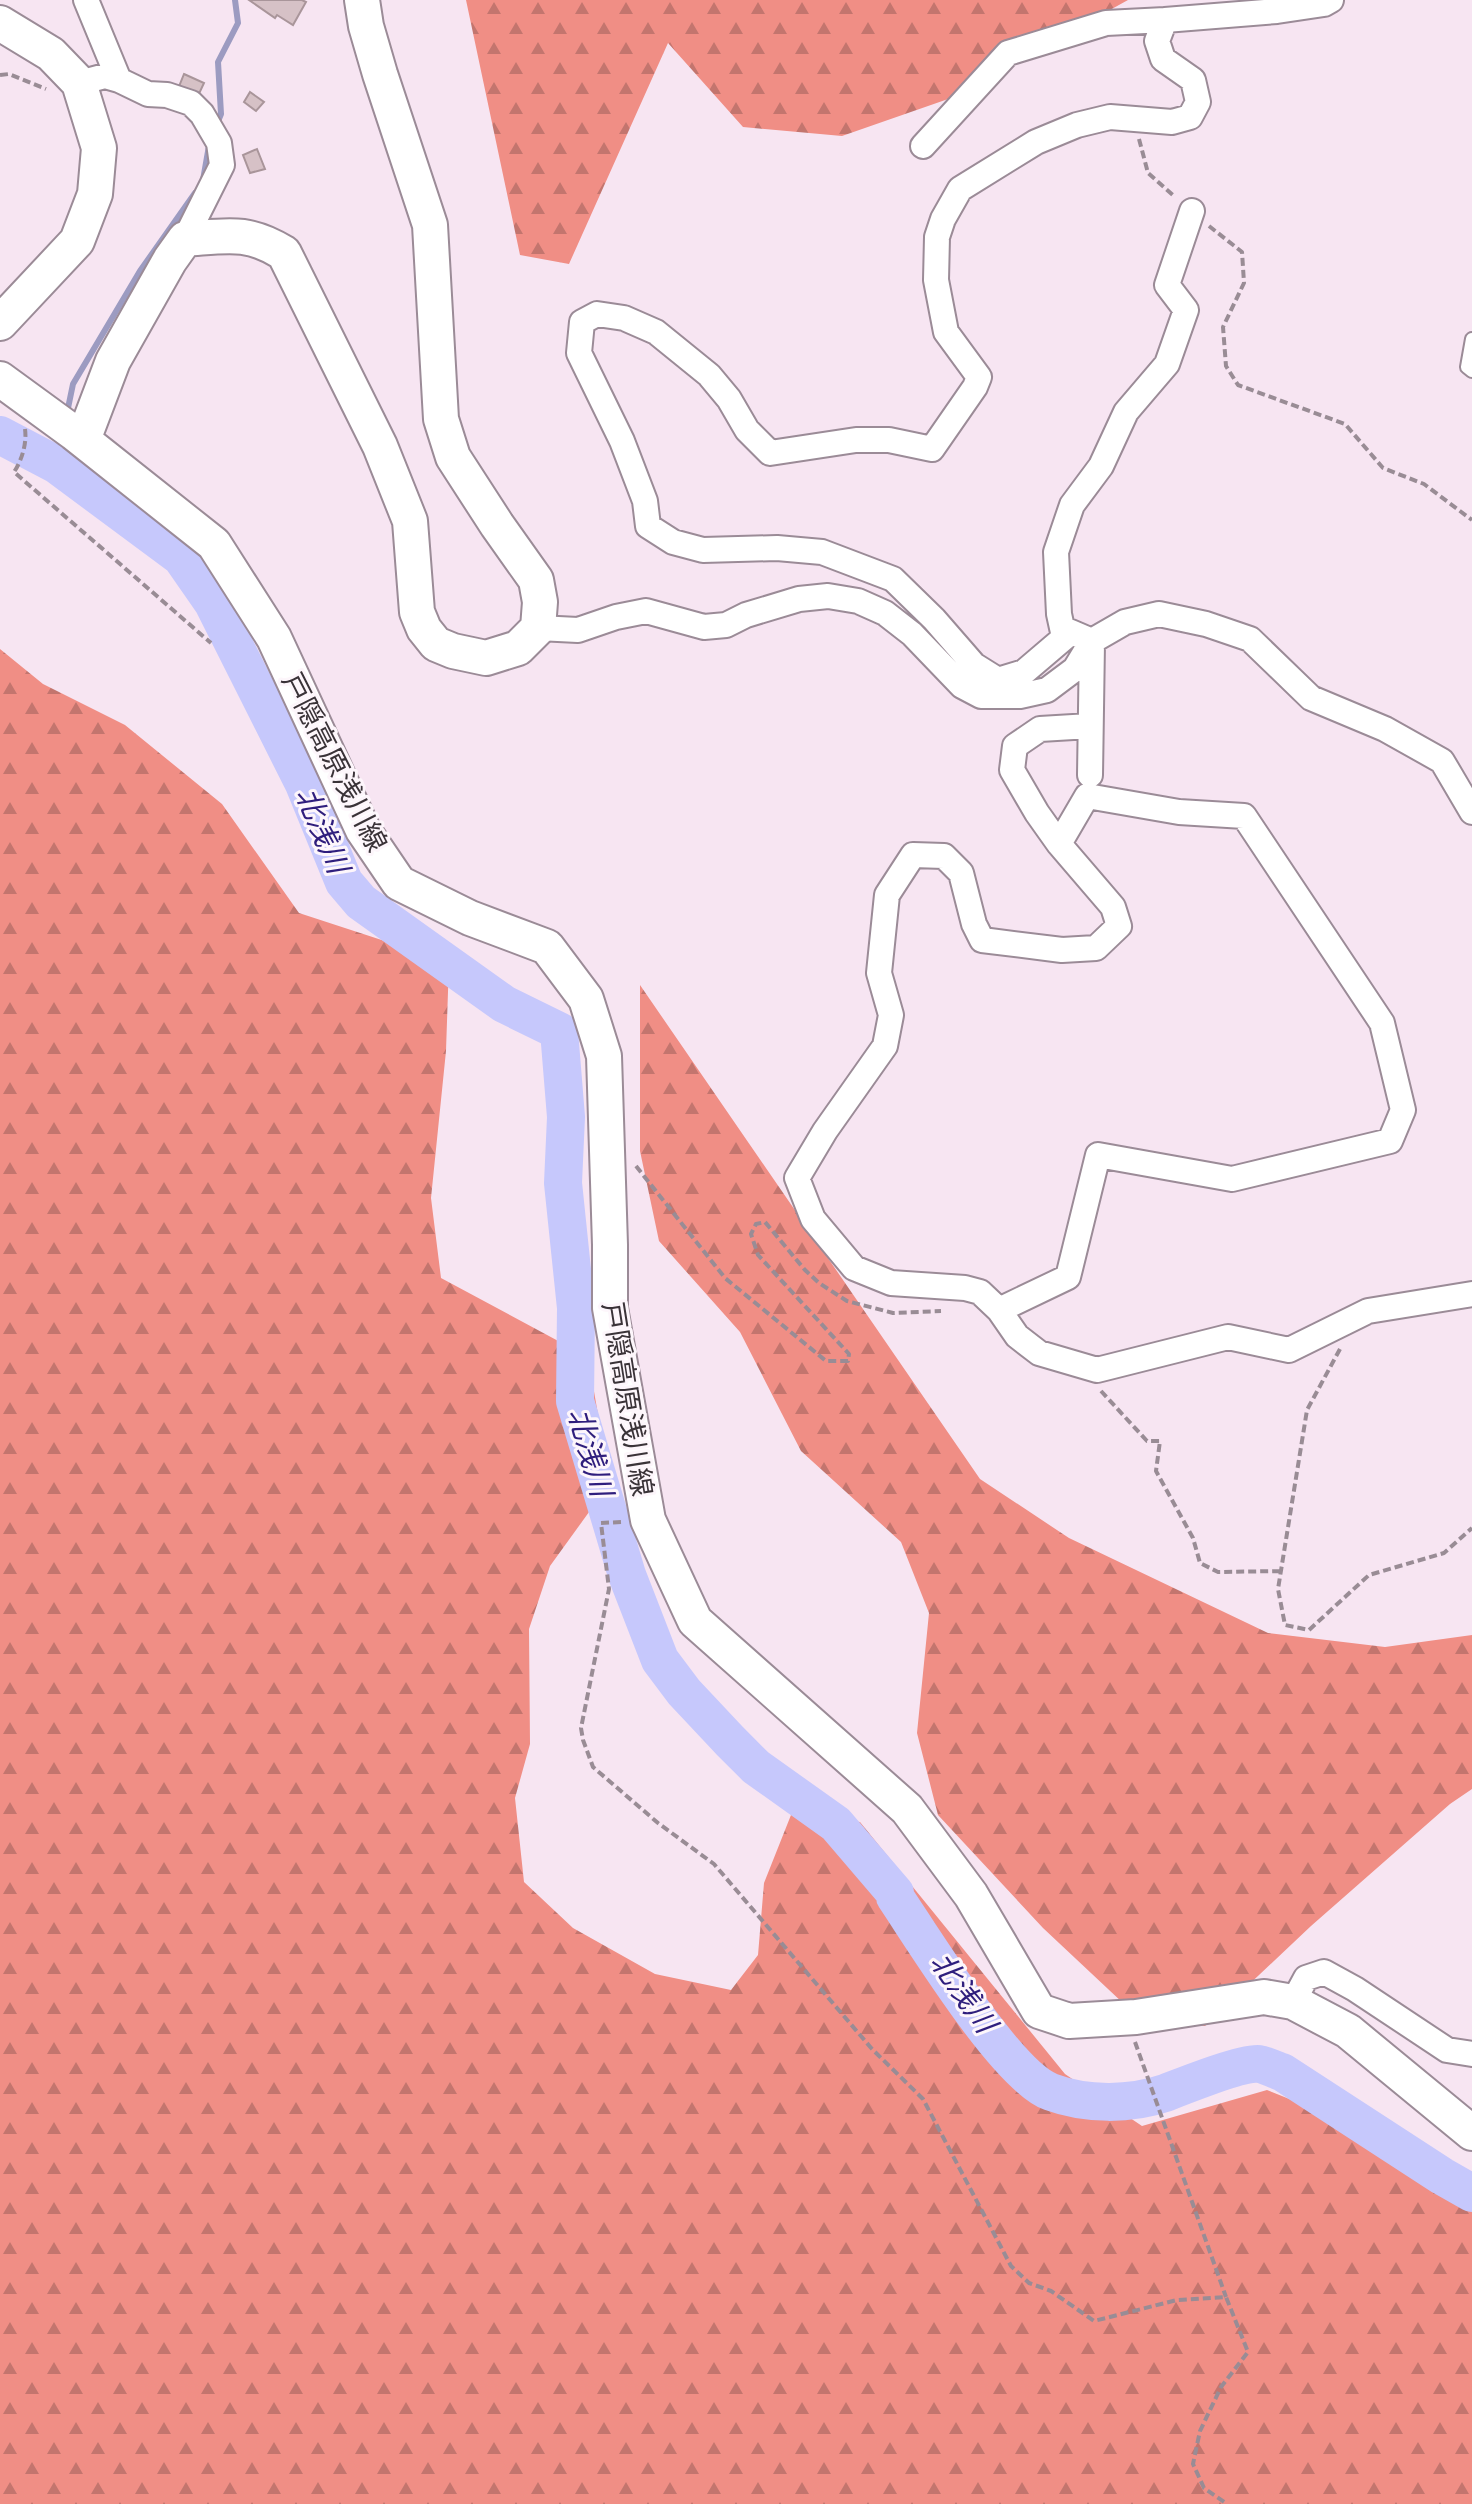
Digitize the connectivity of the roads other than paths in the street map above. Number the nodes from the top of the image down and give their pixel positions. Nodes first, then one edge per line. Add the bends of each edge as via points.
1 (86, 0) edge
2 (362, 0) edge
3 (1331, 0) edge
4 (1165, 20) junction
5 (0, 23) edge
6 (119, 80) junction
7 (79, 83) junction
8 (923, 146) dead end
9 (1192, 211) road end
10 (185, 239) junction
11 (0, 323) edge
12 (1472, 339) edge
13 (1472, 371) edge
14 (0, 379) edge
15 (78, 436) junction
16 (538, 628) junction
17 (1064, 637) junction
18 (1092, 641) junction
19 (1090, 726) junction
20 (1090, 775) dead end
21 (1472, 812) edge
22 (1059, 844) junction
23 (1472, 1294) edge
24 (999, 1310) junction
25 (1293, 2002) junction
26 (1472, 2054) edge
27 (1472, 2133) edge

1 - 6 street
2 - 16 main road via 380,74 430,225 441,419 453,457 536,580
3 - 4 street via 1277,11
4 - 8 street via 1106,23 1008,53
4 - 17 street via 1157,41 1163,59 1193,80 1198,102 1190,117 1172,122 1110,117 1077,125 1036,142 960,189 943,219 936,280 946,332 979,377 932,449 856,440 770,453 709,375 656,332 624,318 597,314 582,322 579,353 622,441 645,501 648,526 673,542 703,550 822,552 893,579 974,665 998,680 1024,672
5 - 7 main road via 51,54
6 - 7 street via 105,76
6 - 10 street via 148,94 191,103 219,143 222,165
7 - 11 main road via 99,148 95,194 77,241
9 - 17 street via 1167,285 1186,310 1167,364 1126,412 1101,466 1072,505 1056,552
10 - 15 main road via 113,361
10 - 16 main road via 239,235 264,240 284,253 380,446 410,521 417,612 436,644 486,658 518,648
12 - 13 lane via 1467,367
14 - 15 main road, 戸隠高原浅川線 via 35,425
15 - 25 main road, 戸隠高原浅川線 via 214,544 274,638 363,830 399,883 547,947 586,999 604,1056 610,1308 648,1520 695,1621 907,1809 971,1895 1039,2011 1069,2021 1264,1997
16 - 18 street via 578,630 646,611 704,627 726,625 799,599 828,596 885,613 962,686 981,696 1047,690 1075,669
17 - 18 street via 1071,632
18 - 19 street
18 - 21 street via 1125,622 1159,614 1250,639 1311,698 1385,729 1442,761
19 - 20 street
19 - 22 street via 1040,729 1015,746 1012,770
22 - 24 street via 1113,907 1119,926 1096,948 1062,950 982,940 961,873 944,856 913,855 887,895 879,973 891,1015 885,1046 797,1178 813,1219 854,1268 891,1283 980,1292
22 - 24 street via 1087,796 1179,812 1244,816 1382,1023 1403,1110 1390,1141 1232,1179 1098,1155 1068,1277
23 - 24 street via 1368,1311 1289,1350 1228,1337 1097,1370 1039,1353 1017,1336
25 - 26 street via 1306,1978 1324,1972 1447,2050
25 - 27 main road, 戸隠高原浅川線 via 1348,2031

